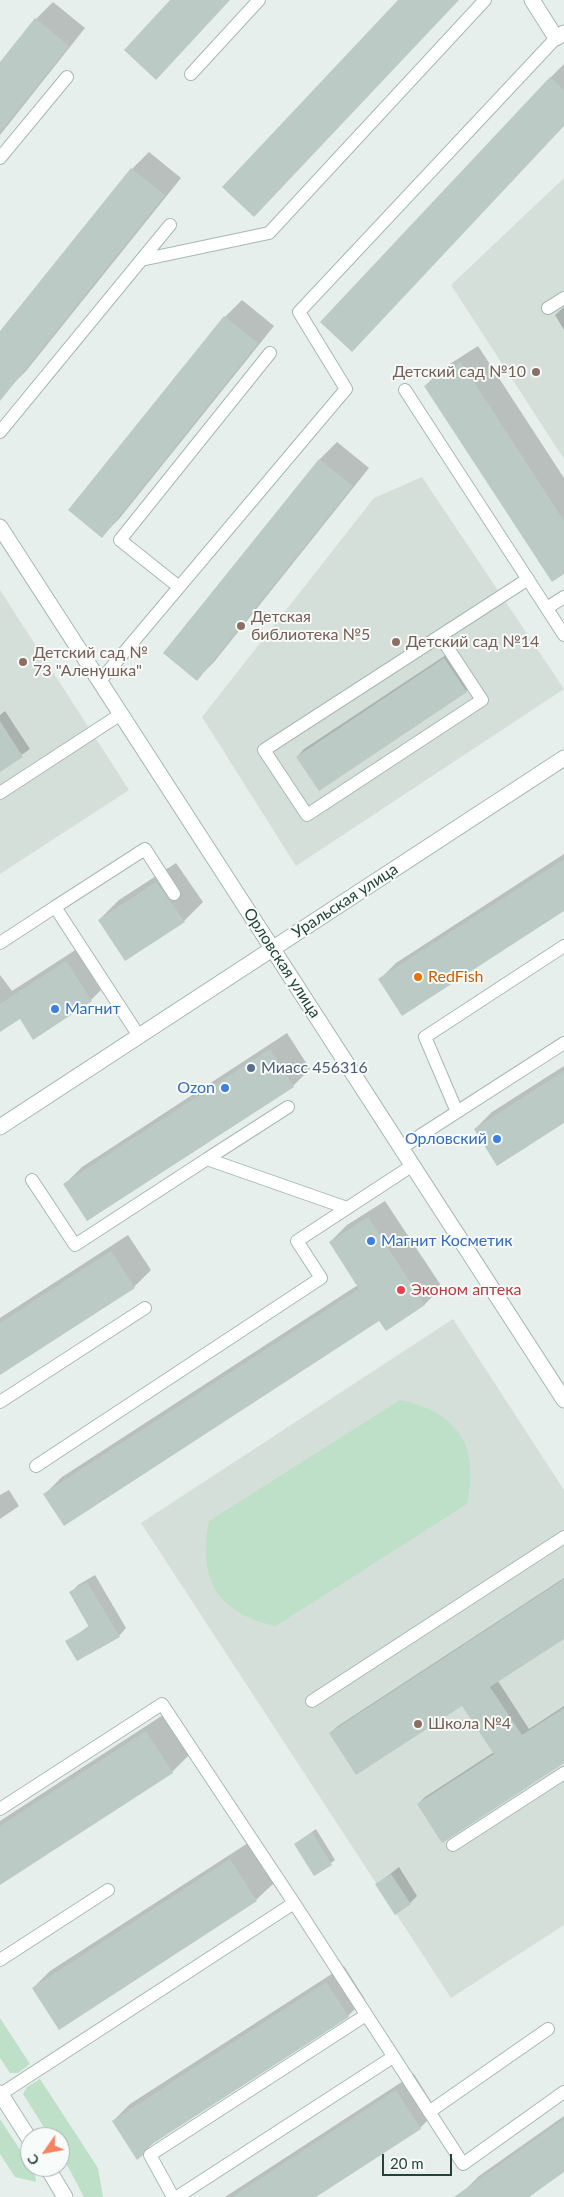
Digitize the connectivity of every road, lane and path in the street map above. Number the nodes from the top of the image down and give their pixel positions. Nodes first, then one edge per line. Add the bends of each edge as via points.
1 (260, 0) edge
2 (485, 0) edge
3 (532, 0) edge
4 (560, 35) edge
5 (191, 74) dead end
6 (67, 77) dead end
7 (0, 158) edge
8 (170, 225) dead end
9 (141, 260) junction
10 (564, 298) edge
11 (548, 308) dead end
12 (270, 353) dead end
13 (406, 390) dead end
14 (0, 432) edge
15 (0, 527) edge
16 (528, 579) junction
17 (179, 588) junction
18 (564, 597) edge
19 (546, 608) junction
20 (564, 635) edge
21 (440, 636) junction
22 (100, 681) junction
23 (121, 714) junction
24 (564, 758) edge
25 (0, 793) edge
26 (174, 894) dead end
27 (55, 907) junction
28 (0, 943) edge
29 (564, 946) edge
30 (272, 949) junction
31 (139, 1036) junction
32 (564, 1043) edge
33 (288, 1107) dead end
34 (457, 1112) junction
35 (0, 1127) edge
36 (401, 1148) junction
37 (207, 1159) junction
38 (412, 1165) junction
39 (32, 1180) dead end
40 (347, 1208) junction
41 (145, 1308) dead end
42 (564, 1400) edge
43 (0, 1402) edge
44 (36, 1466) dead end
45 (564, 1538) edge
46 (312, 1701) dead end
47 (564, 1773) edge
48 (0, 1809) edge
49 (453, 1845) dead end
50 (108, 1890) dead end
51 (294, 1904) junction
52 (0, 1960) edge
53 (366, 2015) junction
54 (548, 2029) dead end
55 (393, 2056) junction
56 (564, 2092) edge
57 (0, 2094) edge
58 (429, 2112) junction
59 (22, 2127) edge
60 (53, 2177) edge
61 (65, 2197) edge
62 (173, 2197) edge
63 (177, 2197) edge

1 - 5 lane
2 - 9 lane via 269,233
3 - 4 street
4 - 17 lane via 299,312 346,389
6 - 7 lane
8 - 9 lane
9 - 14 lane
10 - 11 lane
12 - 17 lane via 120,540
13 - 16 lane
15 - 22 street, Орловская улица
16 - 19 lane
16 - 21 lane
17 - 22 lane
18 - 19 lane
19 - 20 lane
21 - 21 lane via 264,750 307,814 482,700
22 - 23 street, Орловская улица
23 - 25 lane
23 - 30 street, Орловская улица
24 - 30 street, Уральская улица
26 - 27 lane via 145,849
27 - 28 lane
27 - 31 lane
29 - 34 lane via 425,1037
30 - 31 street, Уральская улица
30 - 36 street, Орловская улица
31 - 35 street, Уральская улица
32 - 34 lane
33 - 37 lane
34 - 36 lane
36 - 38 street, Орловская улица
37 - 39 lane via 75,1245
37 - 40 lane
38 - 40 lane
38 - 42 street, Орловская улица
40 - 44 lane via 297,1241 321,1278
41 - 43 lane
45 - 46 lane
47 - 49 lane
48 - 51 lane via 162,1704
50 - 52 lane
51 - 53 lane
51 - 57 lane
53 - 55 lane
53 - 62 lane via 150,2155
54 - 58 lane
55 - 58 lane
55 - 63 lane
56 - 58 lane via 463,2164
57 - 59 street
60 - 61 street

